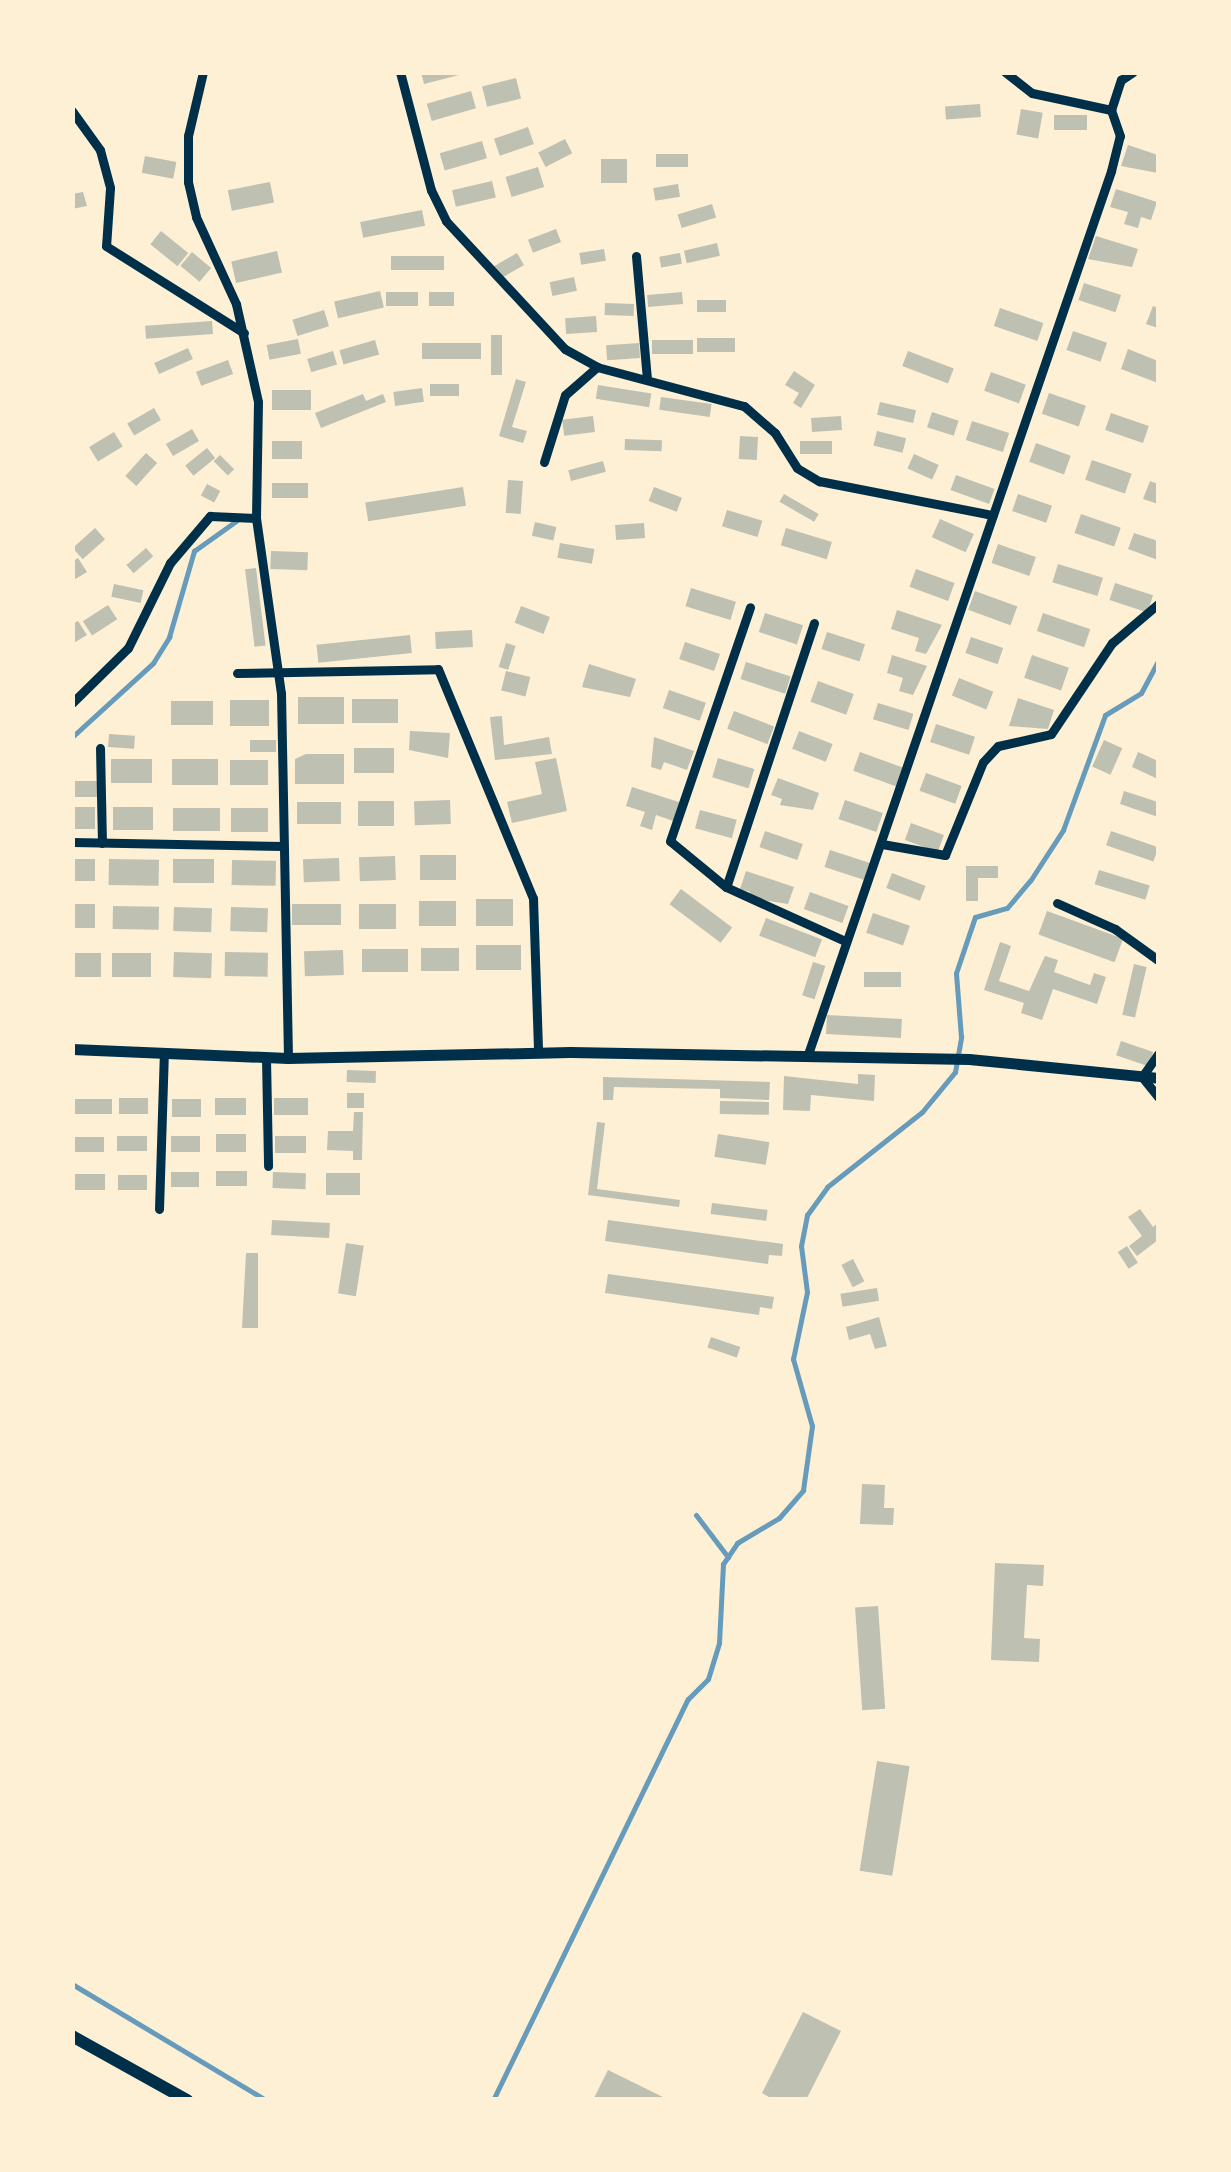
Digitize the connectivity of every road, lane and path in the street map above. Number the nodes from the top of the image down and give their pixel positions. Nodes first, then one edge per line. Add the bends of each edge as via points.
1 (203, 72) edge
2 (400, 72) edge
3 (1005, 72) edge
4 (1132, 72) edge
5 (1111, 110) junction
6 (72, 111) edge
7 (636, 256) dead end
8 (244, 333) junction
9 (596, 367) junction
10 (647, 380) junction
11 (544, 462) dead end
12 (993, 515) junction
13 (256, 518) junction
14 (1158, 604) edge
15 (750, 607) dead end
16 (814, 622) dead end
17 (277, 670) junction
18 (237, 674) dead end
19 (72, 703) edge
20 (100, 748) dead end
21 (72, 842) edge
22 (102, 842) junction
23 (882, 844) junction
24 (283, 846) junction
25 (726, 887) junction
26 (1057, 903) dead end
27 (842, 940) junction
28 (1158, 960) edge
29 (72, 1049) edge
30 (544, 1052) junction
31 (164, 1053) junction
32 (1158, 1054) edge
33 (807, 1057) junction
34 (266, 1058) junction
35 (288, 1058) junction
36 (1142, 1077) junction
37 (1158, 1078) edge
38 (1158, 1097) edge
39 (268, 1166) dead end
40 (160, 1209) dead end
41 (72, 2036) edge
42 (187, 2100) edge

1 - 8 street via 188,136 188,182
2 - 9 street via 446,222 565,349
3 - 5 street via 1032,94
4 - 5 street
5 - 12 street via 1120,136 1110,171
6 - 8 street via 100,150 110,188 106,246
7 - 10 street
8 - 13 street via 258,402
9 - 10 street
9 - 11 street via 565,395
10 - 12 street via 744,406 774,433 797,468 819,481
12 - 23 street
13 - 17 street
13 - 19 street via 210,516 170,563 128,648
14 - 23 street via 1112,642 1051,734 998,746 983,762 946,855
15 - 25 street via 670,842
16 - 25 street
17 - 18 street
17 - 24 street
17 - 30 street via 438,669 532,898
20 - 22 street
21 - 22 street
22 - 24 street
23 - 27 street
24 - 35 street
25 - 27 street
26 - 28 street
27 - 33 street
29 - 31 street
30 - 33 street
30 - 35 street
31 - 34 street
31 - 40 street
32 - 36 street
33 - 36 street via 969,1059
34 - 35 street
34 - 39 street
36 - 37 street
36 - 38 street
41 - 42 main road

